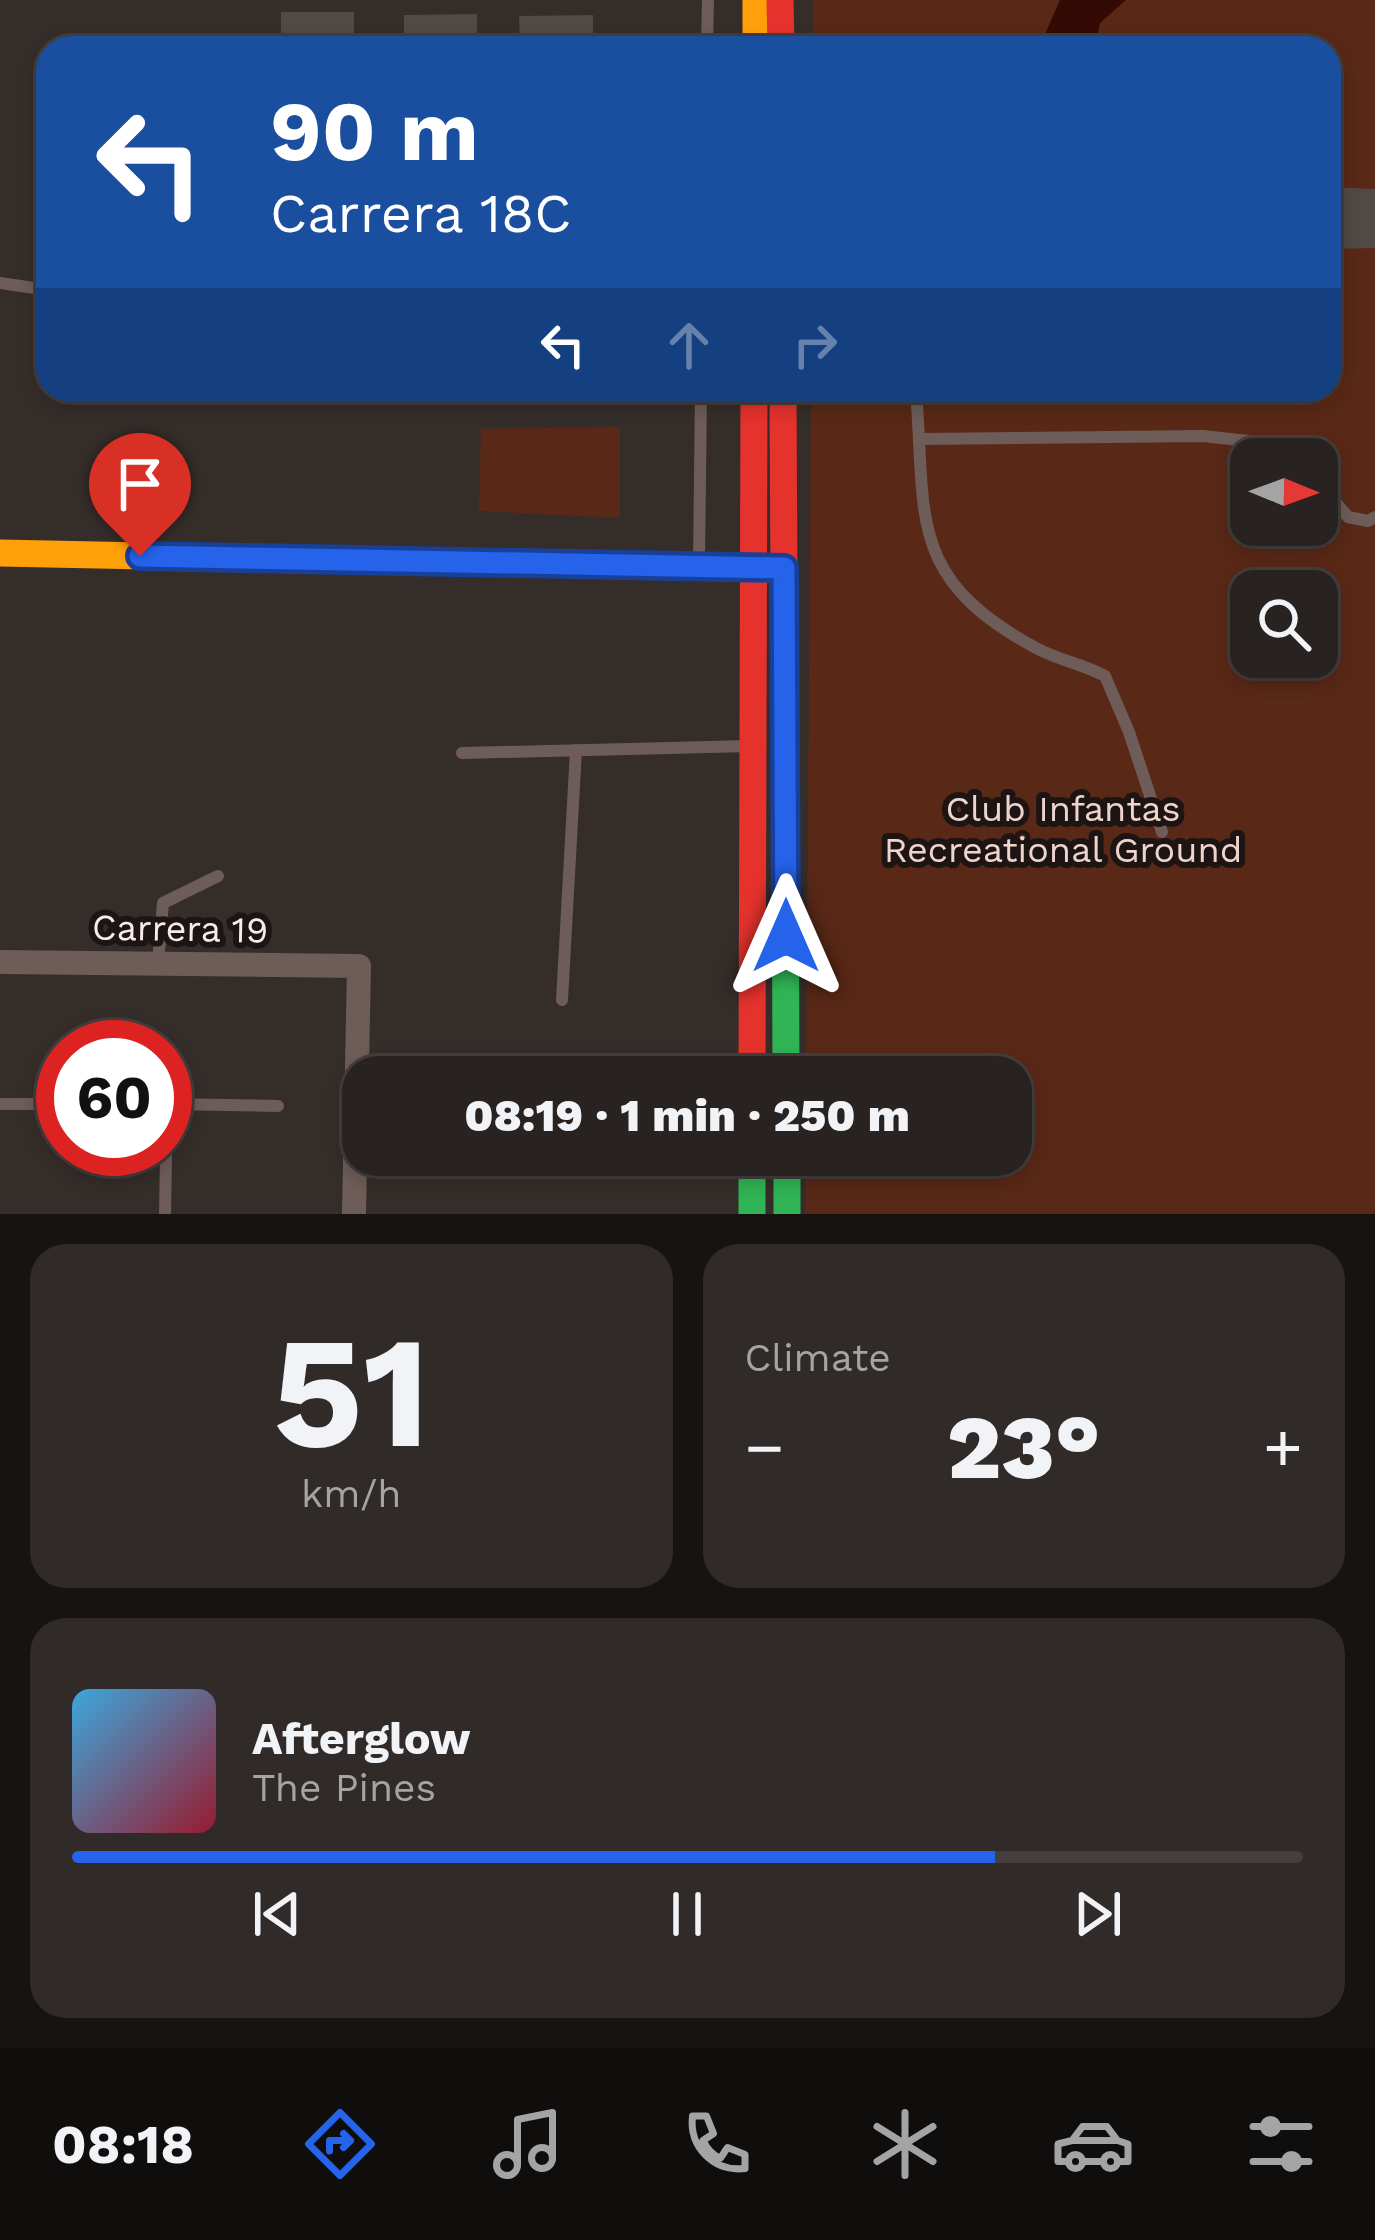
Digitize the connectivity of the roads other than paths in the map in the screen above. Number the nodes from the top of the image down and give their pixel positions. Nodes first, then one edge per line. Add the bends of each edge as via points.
1 (708, 0) edge
2 (756, 0) edge
3 (780, 0) edge
4 (707, 36) edge
5 (755, 36) edge
6 (781, 36) edge
7 (0, 283) edge
8 (36, 288) edge
9 (701, 402) edge
10 (754, 402) edge
11 (783, 402) edge
12 (917, 402) edge
13 (1230, 439) edge
14 (920, 440) junction
15 (1338, 505) edge
16 (1375, 518) edge
17 (0, 553) edge
18 (699, 567) junction
19 (753, 568) junction
20 (784, 568) junction
21 (752, 746) junction
22 (576, 749) junction
23 (462, 753) dead end
24 (1162, 832) dead end
25 (218, 876) dead end
26 (0, 962) edge
27 (158, 963) junction
28 (562, 1000) dead end
29 (752, 1056) edge
30 (786, 1056) edge
31 (2, 1104) edge
32 (36, 1104) edge
33 (192, 1104) edge
34 (278, 1106) dead end
35 (165, 1176) edge
36 (752, 1176) edge
37 (787, 1176) edge
38 (165, 1214) edge
39 (354, 1214) edge
40 (752, 1214) edge
41 (787, 1214) edge

1 - 4 lane
2 - 5 main road
3 - 6 main road
7 - 8 lane
9 - 18 lane
10 - 19 main road
11 - 20 main road
12 - 14 lane
13 - 14 lane
14 - 24 lane via 927,538 938,566 999,628 1105,676
15 - 16 lane via 1348,517
17 - 18 main road
18 - 19 main road
19 - 20 main road
19 - 21 main road
20 - 30 main road
21 - 22 lane
21 - 29 main road
22 - 23 lane
22 - 28 lane
25 - 27 lane via 163,903
26 - 27 street, Carrera 19
27 - 39 street, Carrera 19 via 359,966
31 - 32 lane
33 - 34 lane
35 - 38 lane
36 - 40 main road
37 - 41 main road

